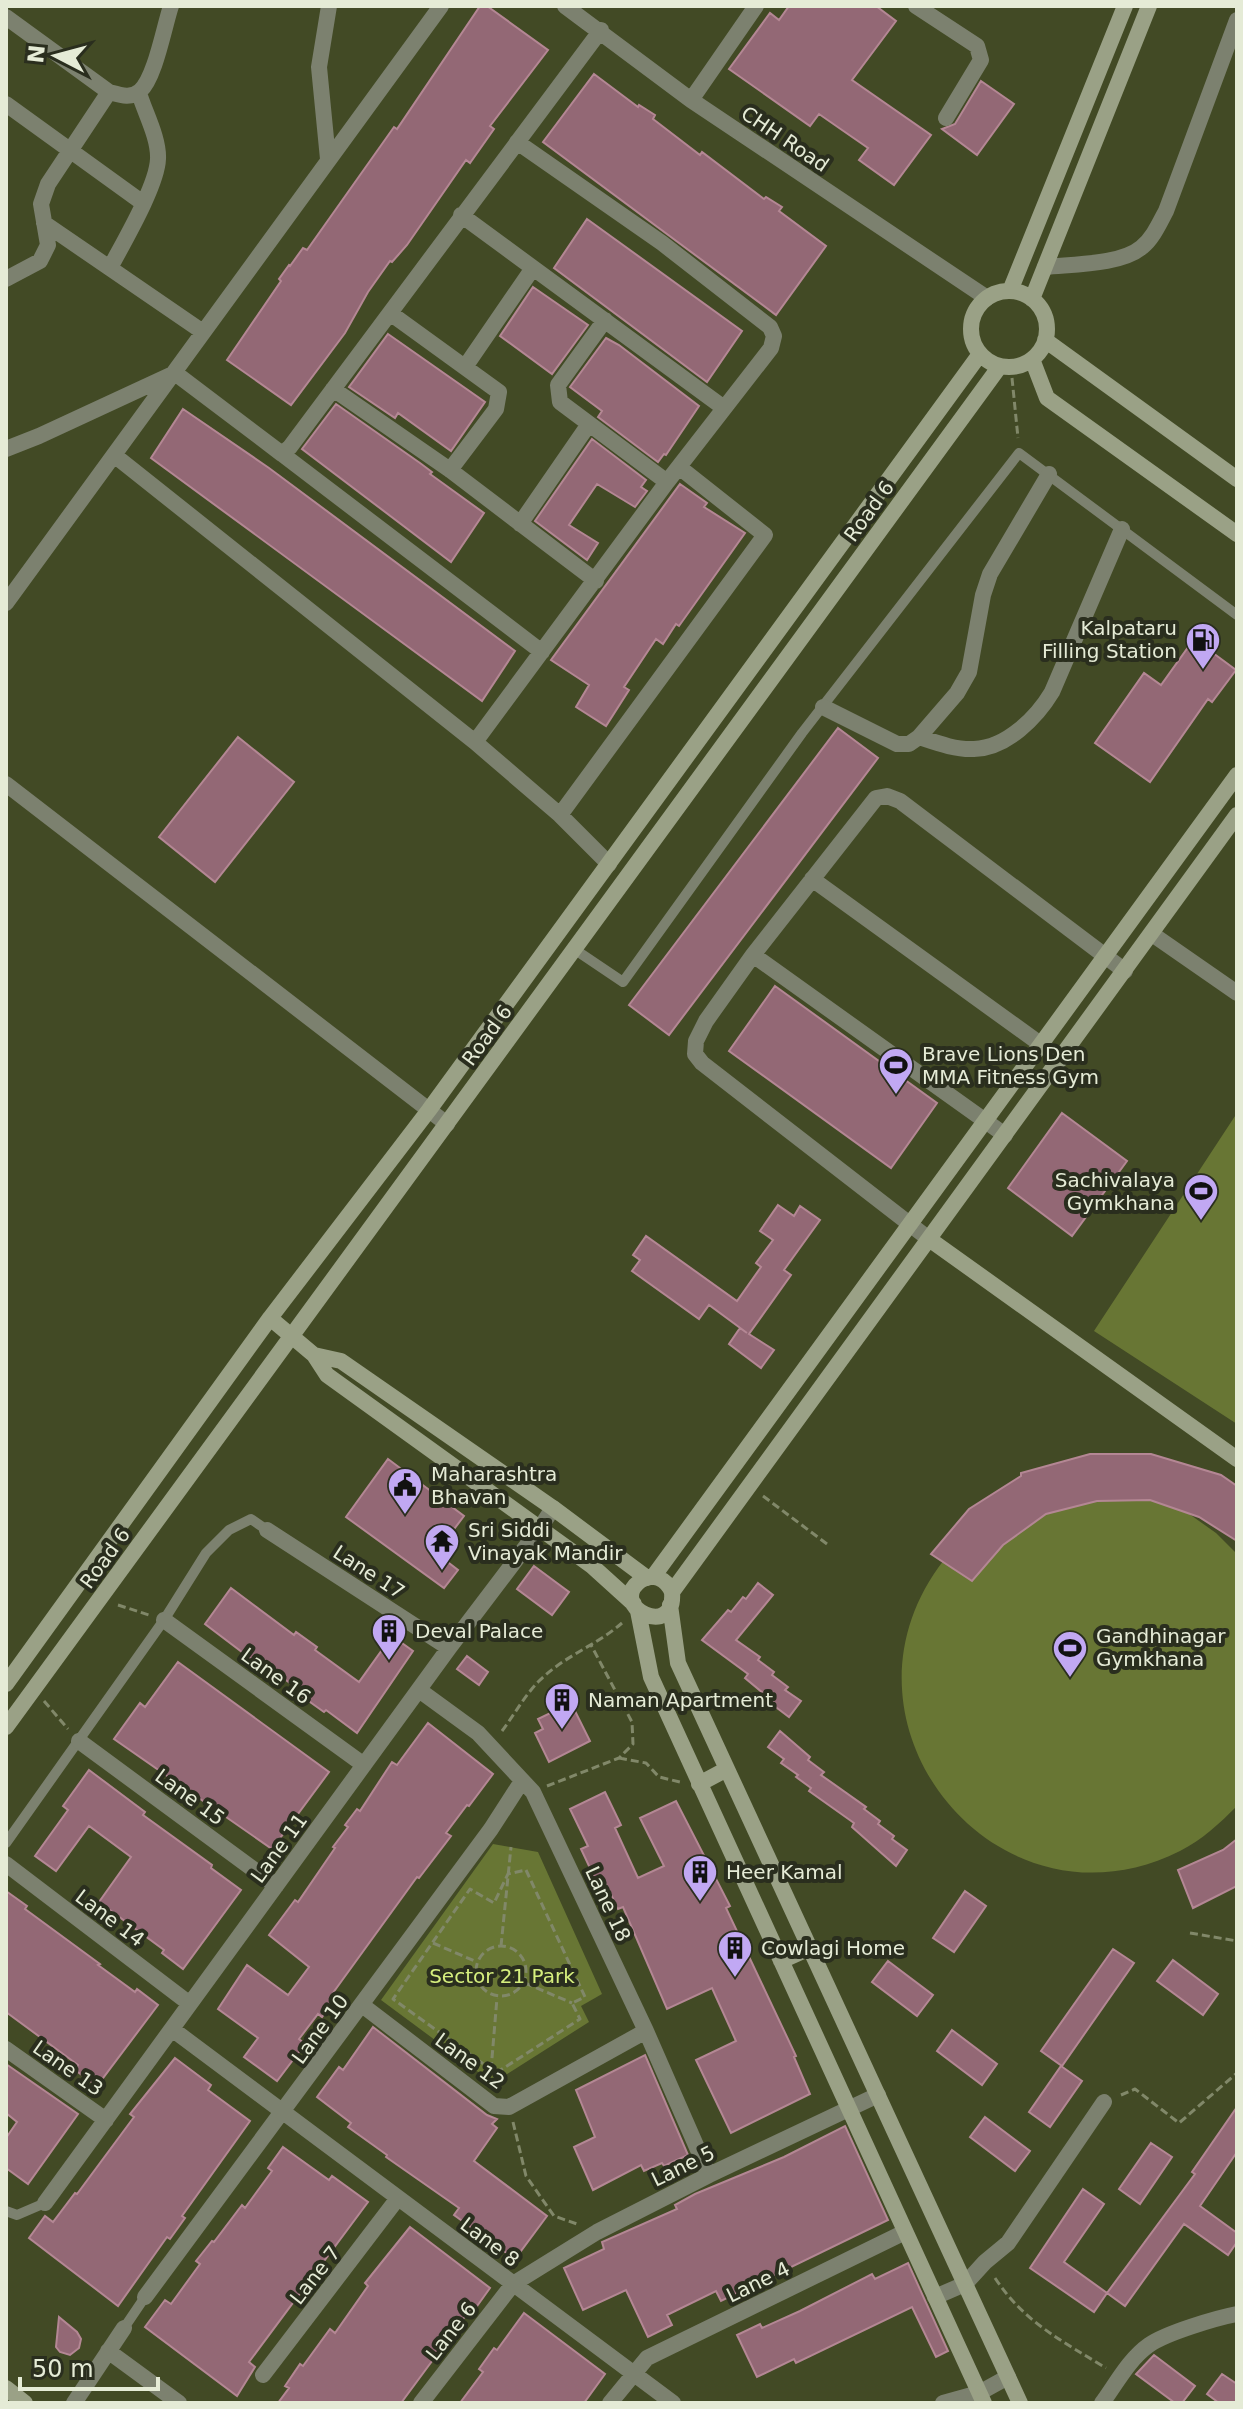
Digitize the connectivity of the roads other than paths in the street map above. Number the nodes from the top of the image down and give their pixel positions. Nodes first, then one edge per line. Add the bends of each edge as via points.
1 (171, 6) edge
2 (329, 6) edge
3 (441, 6) edge
4 (565, 6) edge
5 (756, 6) edge
6 (916, 6) edge
7 (1125, 6) edge
8 (1149, 6) edge
9 (6, 17) edge
10 (1237, 20) edge
11 (601, 30) junction
12 (109, 92) junction
13 (139, 93) junction
14 (691, 100) junction
15 (6, 104) edge
16 (946, 118) dead end
17 (517, 142) junction
18 (70, 150) junction
19 (328, 159) junction
20 (143, 203) junction
21 (461, 215) junction
22 (44, 223) junction
23 (1045, 267) junction
24 (110, 268) junction
25 (533, 268) junction
26 (6, 279) edge
27 (1010, 291) junction
28 (987, 298) junction
29 (1032, 299) junction
30 (390, 313) junction
31 (605, 320) junction
32 (203, 332) junction
33 (1045, 340) junction
34 (980, 354) junction
35 (1032, 359) junction
36 (1005, 366) junction
37 (465, 367) junction
38 (175, 373) junction
39 (333, 389) junction
40 (724, 408) junction
41 (589, 424) junction
42 (6, 449) edge
43 (282, 454) junction
44 (114, 455) junction
45 (679, 467) junction
46 (450, 470) junction
47 (1049, 474) junction
48 (1237, 479) edge
49 (667, 482) junction
50 (520, 524) junction
51 (1122, 529) junction
52 (1237, 534) edge
53 (596, 581) junction
54 (7, 598) edge
55 (1237, 615) edge
56 (542, 652) junction
57 (823, 707) junction
58 (919, 737) junction
59 (475, 742) junction
60 (1237, 775) edge
61 (6, 784) edge
62 (560, 815) junction
63 (1237, 815) edge
64 (609, 864) junction
65 (812, 879) junction
66 (1152, 934) junction
67 (574, 949) junction
68 (753, 955) junction
69 (1106, 955) junction
70 (1125, 971) junction
71 (1237, 993) edge
72 (1042, 1044) junction
73 (1061, 1059) junction
74 (429, 1110) junction
75 (986, 1120) junction
76 (447, 1124) junction
77 (1005, 1135) junction
78 (909, 1225) junction
79 (929, 1239) junction
80 (270, 1318) junction
81 (291, 1335) junction
82 (314, 1355) junction
83 (1237, 1459) edge
84 (553, 1508) junction
85 (540, 1528) junction
86 (267, 1530) joint
87 (650, 1577) junction
88 (671, 1599) junction
89 (636, 1608) junction
90 (164, 1620) junction
91 (449, 1648) junction
92 (6, 1684) edge
93 (419, 1690) junction
94 (6, 1727) edge
95 (79, 1741) junction
96 (364, 1765) junction
97 (727, 1769) junction
98 (699, 1784) junction
99 (527, 1786) junction
100 (6, 1843) edge
101 (6, 1864) edge
102 (276, 1886) junction
103 (810, 1948) junction
104 (781, 1961) junction
105 (190, 2004) junction
106 (362, 2005) junction
107 (172, 2029) junction
108 (646, 2031) junction
109 (6, 2049) edge
110 (878, 2095) junction
111 (1104, 2102) road end
112 (849, 2110) junction
113 (284, 2112) junction
114 (106, 2120) junction
115 (709, 2175) junction
116 (398, 2198) junction
117 (45, 2203) joint
118 (6, 2211) edge
119 (905, 2232) junction
120 (513, 2284) junction
121 (965, 2284) junction
122 (145, 2297) joint
123 (935, 2297) junction
124 (1237, 2314) edge
125 (124, 2328) joint
126 (108, 2351) junction
127 (633, 2373) junction
128 (263, 2375) dead end
129 (1008, 2377) junction
130 (6, 2388) edge
131 (982, 2398) edge
132 (25, 2403) edge
133 (74, 2403) edge
134 (179, 2403) edge
135 (421, 2403) edge
136 (610, 2403) edge
137 (673, 2403) edge
138 (943, 2403) edge
139 (1020, 2403) edge
140 (1102, 2403) edge

1 - 13 street via 149,79
2 - 19 street via 319,67
3 - 19 street
4 - 11 street, CHH Road
5 - 14 street
6 - 16 street via 977,46 981,60
7 - 27 street
8 - 23 street
9 - 12 street
10 - 23 street via 1166,211 1150,239 1122,258
11 - 14 street, CHH Road
11 - 17 street
12 - 13 street via 125,97
12 - 18 street
13 - 20 street via 158,160
14 - 28 street, CHH Road
15 - 18 street
17 - 21 street
17 - 40 street via 662,243 770,327 771,348
18 - 20 street
18 - 22 street via 48,184 41,204
19 - 32 street
20 - 24 street
21 - 25 street
21 - 30 street
22 - 24 street
22 - 26 street via 48,245 40,261
23 - 29 street
24 - 32 street
25 - 31 street
25 - 37 street
27 - 28 street
27 - 29 street
28 - 34 street via 973,317 971,330
29 - 33 street via 1045,318
30 - 37 street
30 - 39 street
31 - 40 street
31 - 41 street via 558,385 560,402
32 - 38 street
33 - 35 street
33 - 48 street
34 - 36 street
34 - 64 street, Road 6
35 - 36 street
35 - 52 street via 1047,398
36 - 67 street, Road 6
37 - 46 street via 499,392 499,400
38 - 42 street
38 - 43 street
38 - 44 street
39 - 43 street
39 - 46 street
40 - 45 street
41 - 49 street
41 - 50 street
43 - 56 street
44 - 54 street
44 - 59 street
45 - 49 street
45 - 62 street via 765,535
46 - 50 street
47 - 51 lane
47 - 57 lane via 1019,453
47 - 58 street via 990,574 969,672
49 - 53 street
50 - 53 street
51 - 55 lane
51 - 58 street via 1042,709 1026,725 976,750
53 - 56 street
56 - 59 street
57 - 58 street via 897,744
57 - 67 lane via 623,982
59 - 62 street
60 - 69 street
61 - 74 street
62 - 64 street
63 - 66 street
64 - 74 street, Road 6
65 - 68 street
65 - 69 street via 876,798 887,796
65 - 72 street
66 - 70 street
66 - 71 street
67 - 76 street, Road 6
68 - 75 street
68 - 78 street via 706,1021 695,1054
69 - 70 street
69 - 72 street
70 - 73 street
72 - 73 street
72 - 75 street
73 - 77 street
74 - 76 street
74 - 80 street, Road 6
75 - 77 street
75 - 78 street
76 - 81 street, Road 6
77 - 79 street
78 - 79 street
78 - 87 street
79 - 83 street
79 - 88 street
80 - 81 street
80 - 92 street, Road 6
81 - 82 street
81 - 94 street, Road 6
82 - 84 street via 341,1361
82 - 85 street via 327,1375
84 - 85 street, Lane 11
84 - 87 street
85 - 89 street via 592,1566
85 - 91 street, Lane 11
86 - 90 lane via 251,1519 229,1530 206,1553
86 - 91 street, Lane 17
87 - 88 street via 665,1581
87 - 89 street via 633,1591
88 - 89 street via 656,1617
88 - 97 street via 678,1663
89 - 98 street via 651,1677
90 - 95 lane
90 - 96 street, Lane 16
91 - 93 street, Lane 11
93 - 96 street, Lane 11
93 - 99 street, Lane 18 via 478,1733
95 - 100 lane
95 - 102 street, Lane 15
96 - 102 street, Lane 11
97 - 98 street
97 - 103 street
98 - 104 street
99 - 106 street, Lane 10
99 - 108 street, Lane 18
101 - 105 street, Lane 14
102 - 105 street, Lane 11
103 - 104 street
103 - 110 street
104 - 112 street
105 - 107 street, Lane 11
106 - 108 street, Lane 12 via 494,2106 509,2107
106 - 113 street, Lane 10
107 - 113 street
107 - 114 street, Lane 11
108 - 115 street, Lane 18
109 - 114 street, Lane 13
110 - 112 street, Lane 5
110 - 121 street
111 - 121 street via 1008,2243
112 - 115 street, Lane 5
112 - 119 street
113 - 116 street, Lane 8
113 - 122 street, Lane 10
114 - 117 street, Lane 11
115 - 120 street, Lane 5 via 597,2232
116 - 120 street, Lane 8
116 - 128 street, Lane 7
117 - 118 lane via 17,2215
119 - 123 street
119 - 127 street, Lane 4 via 647,2358
120 - 127 street, Lane 8
120 - 135 street, Lane 6
121 - 123 street
121 - 129 street
122 - 125 lane
123 - 131 street
124 - 140 street via 1149,2345
125 - 126 street
126 - 133 street
126 - 134 street
127 - 136 street, Lane 4
127 - 137 street, Lane 8
129 - 131 street
129 - 139 street
130 - 132 street
131 - 138 street

